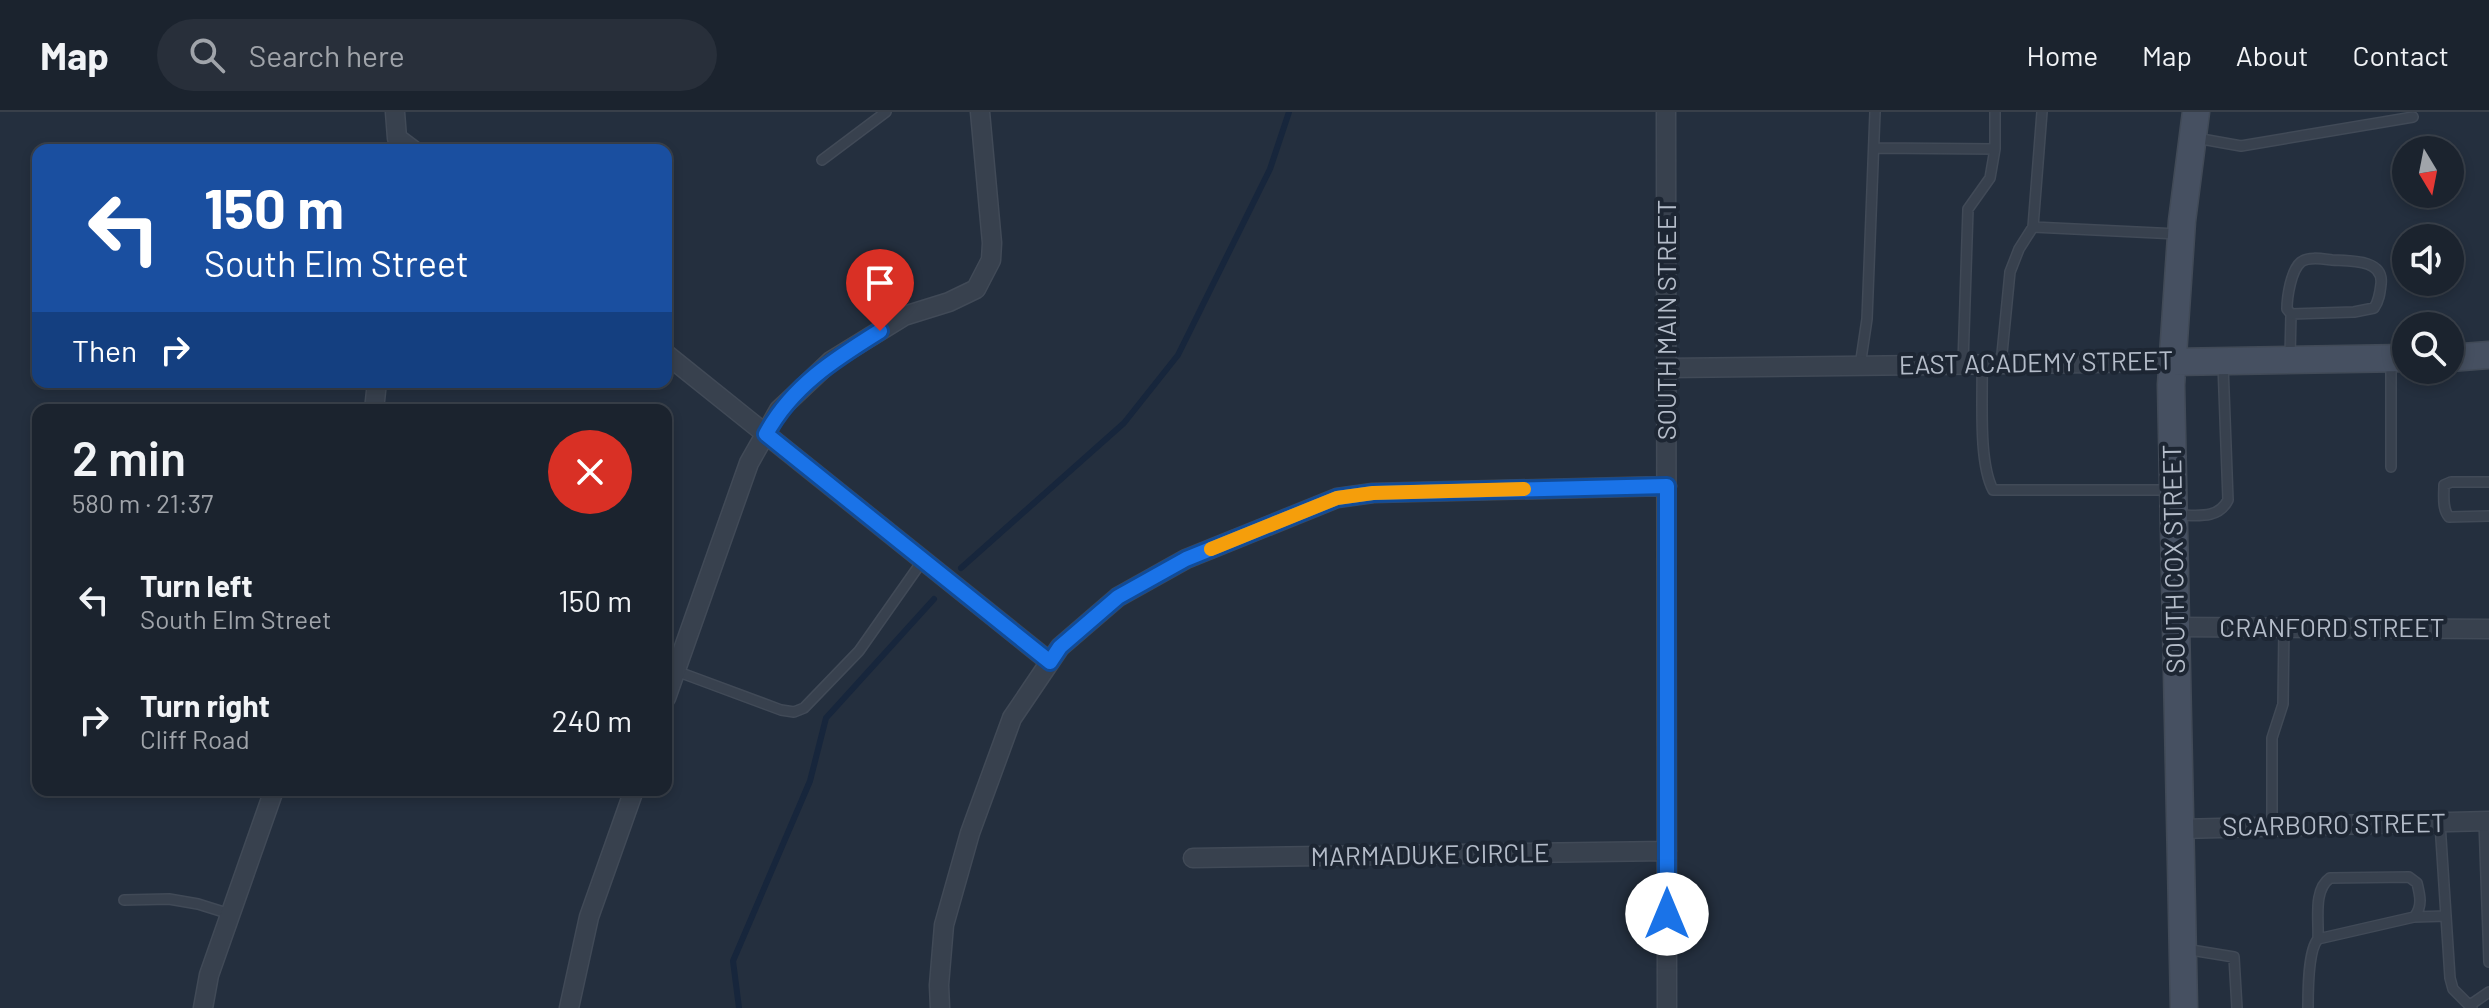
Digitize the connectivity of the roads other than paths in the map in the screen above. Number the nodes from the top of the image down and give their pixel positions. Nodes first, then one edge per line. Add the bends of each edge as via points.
1 (395, 112) edge
2 (886, 112) edge
3 (980, 112) edge
4 (1666, 112) edge
5 (1875, 112) edge
6 (1995, 112) edge
7 (2042, 112) edge
8 (2413, 117) dead end
9 (2194, 125) edge
10 (405, 144) edge
11 (1875, 148) junction
12 (1995, 149) junction
13 (822, 160) dead end
14 (2033, 227) junction
15 (2181, 234) junction
16 (2291, 314) junction
17 (2489, 355) edge
18 (2464, 357) edge
19 (2392, 358) edge
20 (672, 359) edge
21 (2290, 360) junction
22 (2223, 361) junction
23 (2173, 362) junction
24 (1973, 364) junction
25 (2001, 364) junction
26 (1860, 366) junction
27 (1667, 368) junction
28 (2396, 384) edge
29 (766, 434) junction
30 (2391, 467) dead end
31 (2489, 482) edge
32 (1667, 486) junction
33 (2173, 503) junction
34 (2489, 516) edge
35 (923, 560) junction
36 (2175, 627) junction
37 (2284, 628) junction
38 (2489, 629) edge
39 (1050, 662) junction
40 (676, 671) junction
41 (672, 682) edge
42 (272, 796) edge
43 (632, 796) edge
44 (2486, 821) edge
45 (2440, 823) junction
46 (2272, 827) junction
47 (2180, 829) junction
48 (1667, 851) junction
49 (1193, 858) dead end
50 (124, 900) dead end
51 (230, 914) junction
52 (2446, 916) junction
53 (2414, 917) junction
54 (2318, 939) junction
55 (2183, 949) junction
56 (2489, 962) edge
57 (2489, 992) edge
58 (2471, 1006) edge
59 (203, 1008) edge
60 (569, 1008) edge
61 (940, 1008) edge
62 (1667, 1008) edge
63 (2184, 1008) edge
64 (2237, 1008) edge
65 (2308, 1008) edge

1 - 10 street via 397,138
2 - 13 lane
3 - 29 street via 992,243 991,260 976,289 904,316 831,361 779,410
4 - 27 street, SOUTH MAIN STREET
5 - 11 lane
6 - 12 lane
7 - 14 lane
8 - 9 lane via 2241,146
9 - 15 main road, SOUTH COX STREET
11 - 12 lane
11 - 26 lane
12 - 24 lane via 1990,178 1968,209
14 - 15 lane
14 - 25 lane via 2010,272
15 - 23 main road, SOUTH COX STREET
16 - 16 lane via 2374,308 2378,269 2303,260 2287,294
16 - 21 lane
17 - 18 main road
19 - 21 main road, EAST ACADEMY STREET
20 - 29 street
21 - 22 main road, EAST ACADEMY STREET
22 - 23 main road, EAST ACADEMY STREET
22 - 33 lane via 2228,500 2208,516
23 - 25 street, EAST ACADEMY STREET
23 - 33 main road, SOUTH COX STREET
24 - 25 street, EAST ACADEMY STREET
24 - 26 street, EAST ACADEMY STREET
24 - 33 lane via 1993,490
26 - 27 street, EAST ACADEMY STREET
27 - 32 street, SOUTH MAIN STREET
28 - 30 lane
29 - 35 street
29 - 40 street via 749,463
31 - 34 lane via 2451,482 2444,485 2444,498 2449,517
32 - 39 street via 1337,498 1186,559 1118,597
32 - 48 street, SOUTH MAIN STREET
33 - 36 main road, SOUTH COX STREET
35 - 39 street
35 - 40 lane via 859,651 804,708 781,710
36 - 37 street, CRANFORD STREET
36 - 47 main road, SOUTH COX STREET
37 - 38 street, CRANFORD STREET
37 - 46 lane via 2283,704 2272,738
39 - 61 street via 1012,718 970,833 944,925
40 - 41 street
42 - 51 street
43 - 60 street via 589,917
44 - 45 street, SCARBORO STREET
44 - 56 lane
45 - 46 street, SCARBORO STREET
45 - 52 lane
46 - 47 street, SCARBORO STREET
47 - 55 main road, SOUTH COX STREET
48 - 49 street, MARMADUKE CIRCLE
48 - 62 street, SOUTH MAIN STREET
50 - 51 lane via 169,899
51 - 59 street
52 - 53 lane
52 - 58 lane via 2453,989
53 - 54 lane
53 - 54 lane via 2420,895 2409,877 2330,878 2319,892
54 - 65 lane
55 - 63 main road, SOUTH COX STREET
55 - 64 lane via 2234,957
57 - 58 lane

